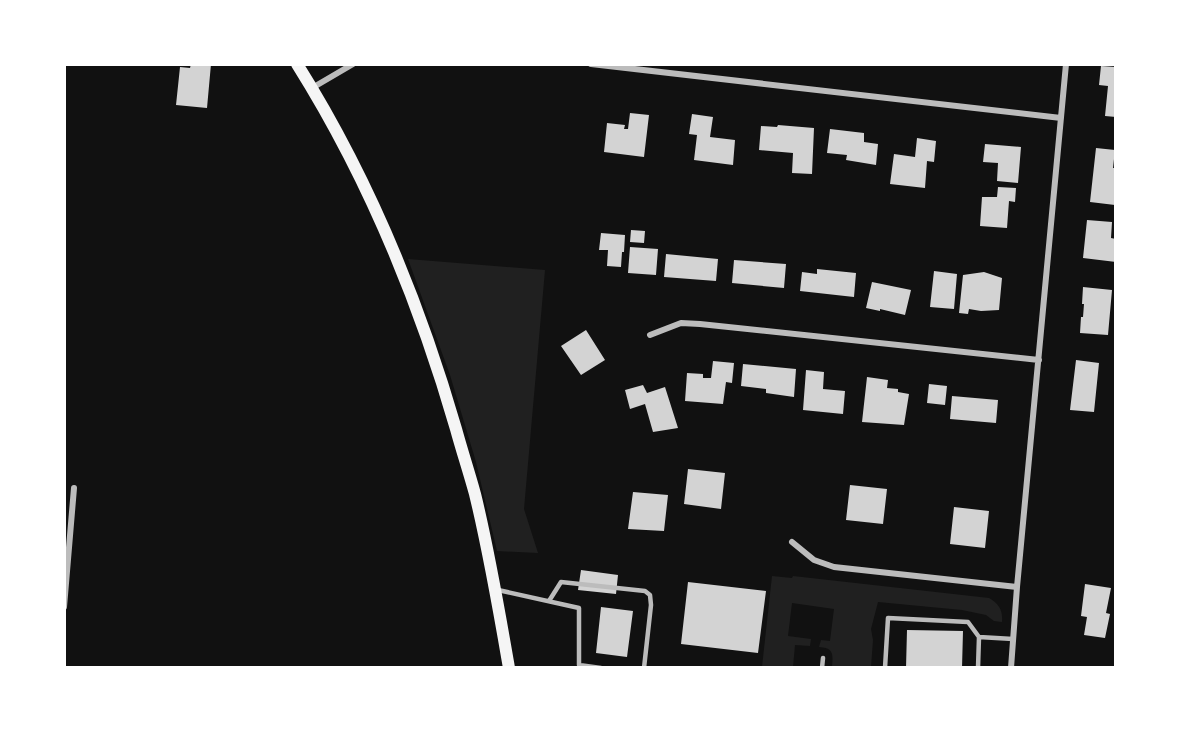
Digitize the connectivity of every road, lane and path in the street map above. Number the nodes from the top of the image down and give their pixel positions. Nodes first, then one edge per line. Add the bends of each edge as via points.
1 (297, 64) edge
2 (353, 64) edge
3 (591, 64) edge
4 (1066, 64) edge
5 (312, 88) junction
6 (1061, 118) junction
7 (650, 335) dead end
8 (1039, 360) junction
9 (74, 488) dead end
10 (792, 542) dead end
11 (1017, 587) junction
12 (494, 589) junction
13 (549, 601) junction
14 (64, 607) edge
15 (979, 637) junction
16 (1013, 639) junction
17 (822, 658) dead end
18 (509, 668) edge
19 (602, 668) edge
20 (644, 668) edge
21 (822, 668) edge
22 (885, 668) edge
23 (978, 668) edge
24 (1011, 668) edge

1 - 5 main road
2 - 5 street
3 - 6 street
4 - 6 street
5 - 12 main road via 371,201 416,306 475,494
6 - 8 street
7 - 8 street via 681,323 700,324
8 - 11 street
9 - 14 street
10 - 11 street via 814,560 834,567
11 - 16 street
12 - 13 lane
12 - 18 main road
13 - 19 lane via 579,608 579,665
13 - 20 lane via 561,582 645,591 650,595 651,605
15 - 16 lane
15 - 22 lane via 968,622 888,618
15 - 23 lane
16 - 24 street
17 - 21 lane

